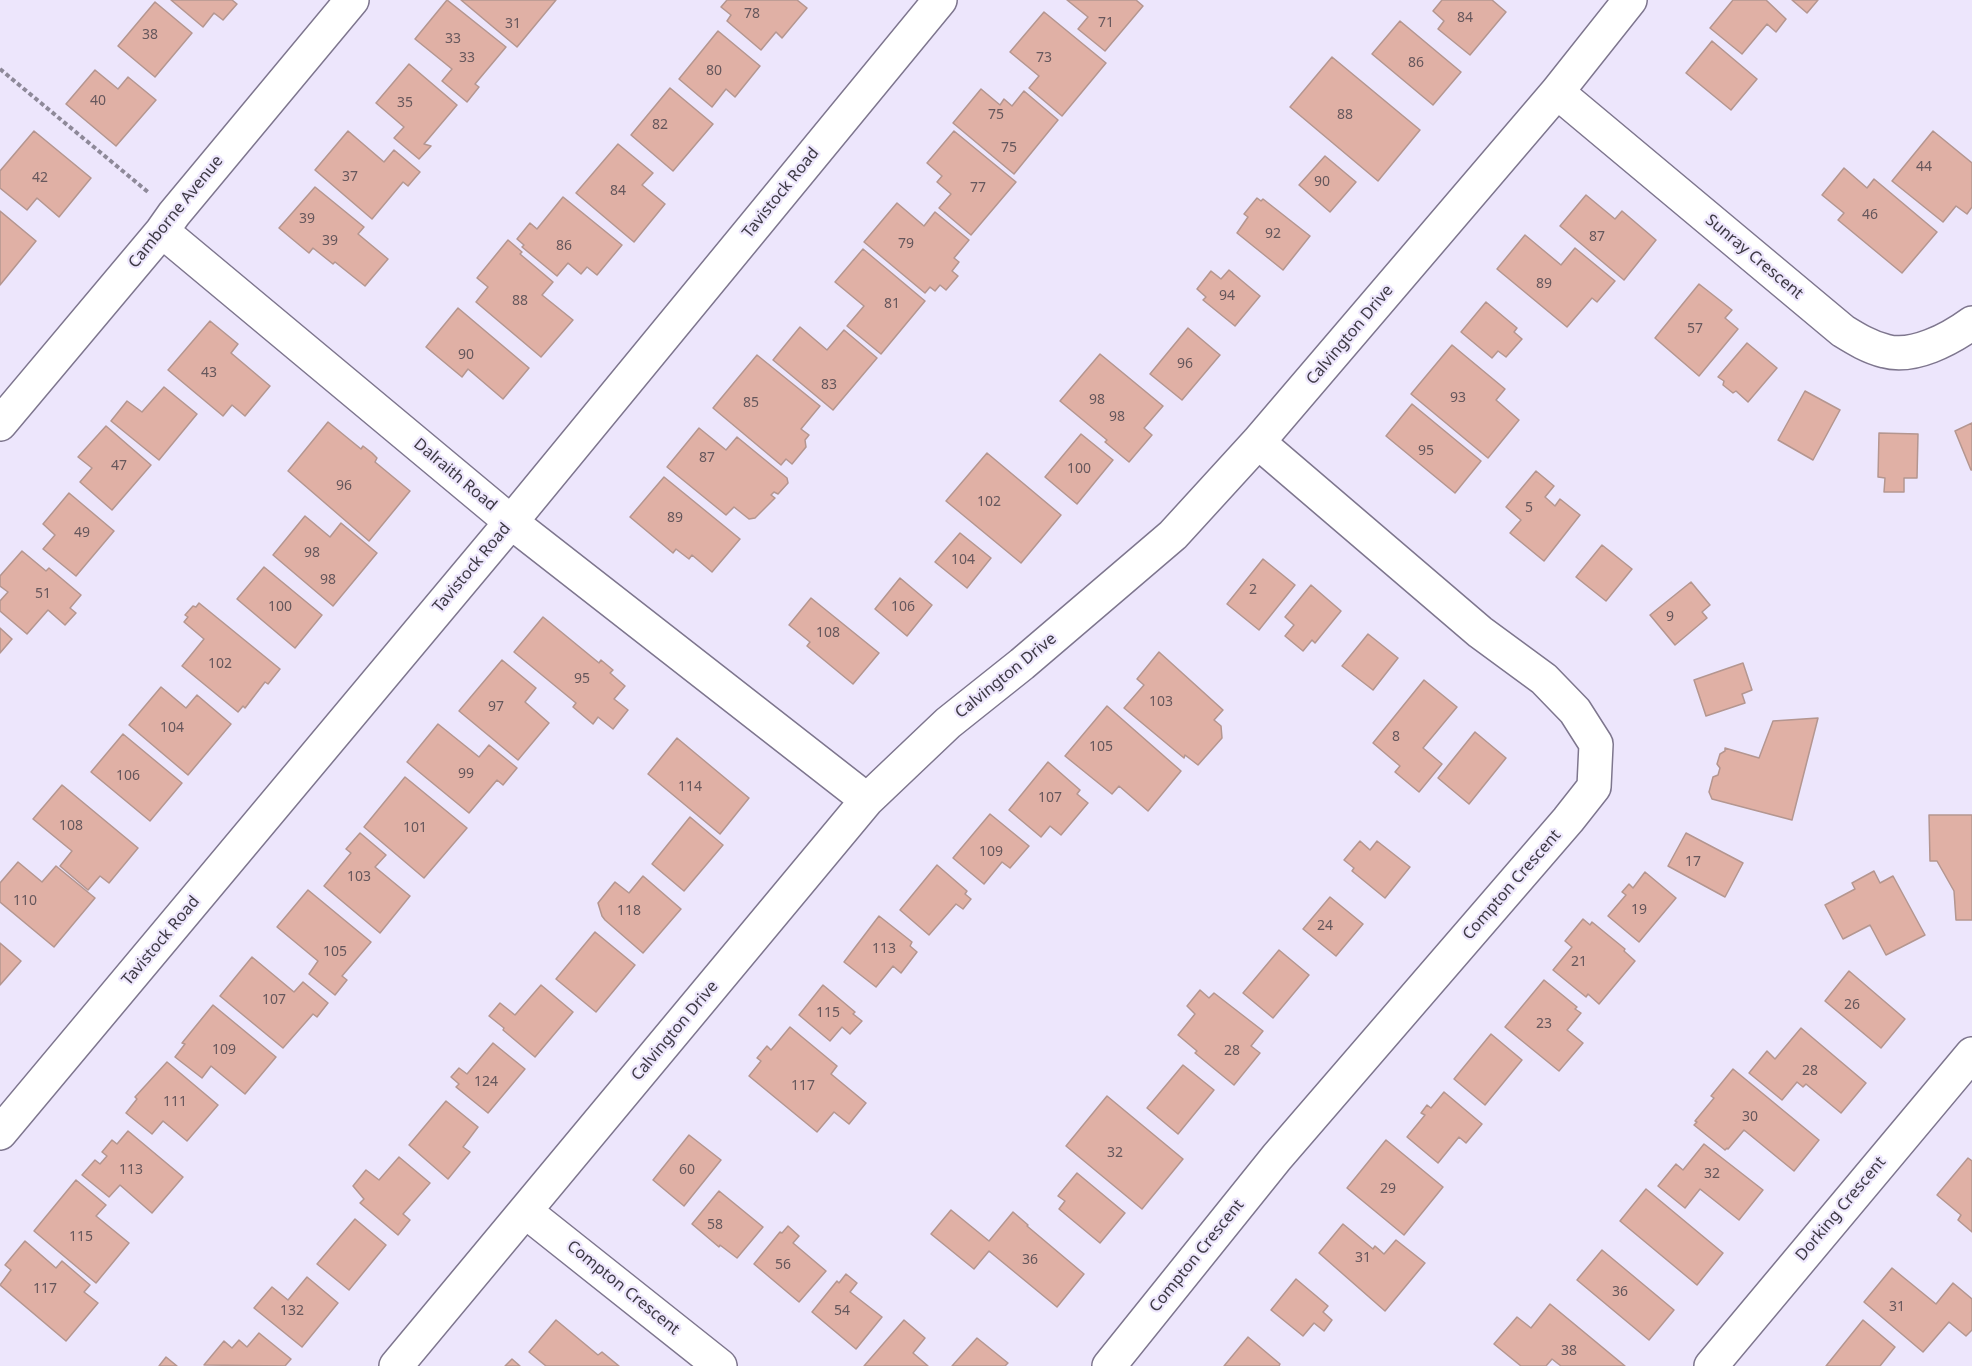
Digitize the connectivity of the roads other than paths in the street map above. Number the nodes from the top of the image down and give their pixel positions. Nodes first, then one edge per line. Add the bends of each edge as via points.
1 (352, 0) edge
2 (940, 0) edge
3 (1630, 0) edge
4 (1557, 92) junction
5 (168, 223) junction
6 (1972, 323) edge
7 (0, 424) edge
8 (1258, 442) junction
9 (511, 522) junction
10 (867, 800) junction
11 (1972, 1054) edge
12 (0, 1133) edge
13 (525, 1211) junction
14 (396, 1366) edge
15 (720, 1366) edge
16 (1109, 1366) edge
17 (1712, 1366) edge

1 - 5 street, Camborne Avenue
2 - 9 street, Tavistock Road
3 - 4 street, Calvington Drive
4 - 6 street, Sunray Crescent via 1842,331 1866,345 1887,352 1910,352 1960,332
4 - 8 street, Calvington Drive
5 - 7 street, Camborne Avenue
5 - 9 street, Dalraith Road
8 - 10 street, Calvington Drive via 1173,535 948,723
8 - 16 street, Compton Crescent via 1480,632 1544,679 1575,711 1596,744 1594,787 1277,1157
9 - 10 street, Dalraith Road
9 - 12 street, Tavistock Road
10 - 13 street, Calvington Drive
11 - 17 street, Dorking Crescent
13 - 14 street, Calvington Drive
13 - 15 street, Compton Crescent

